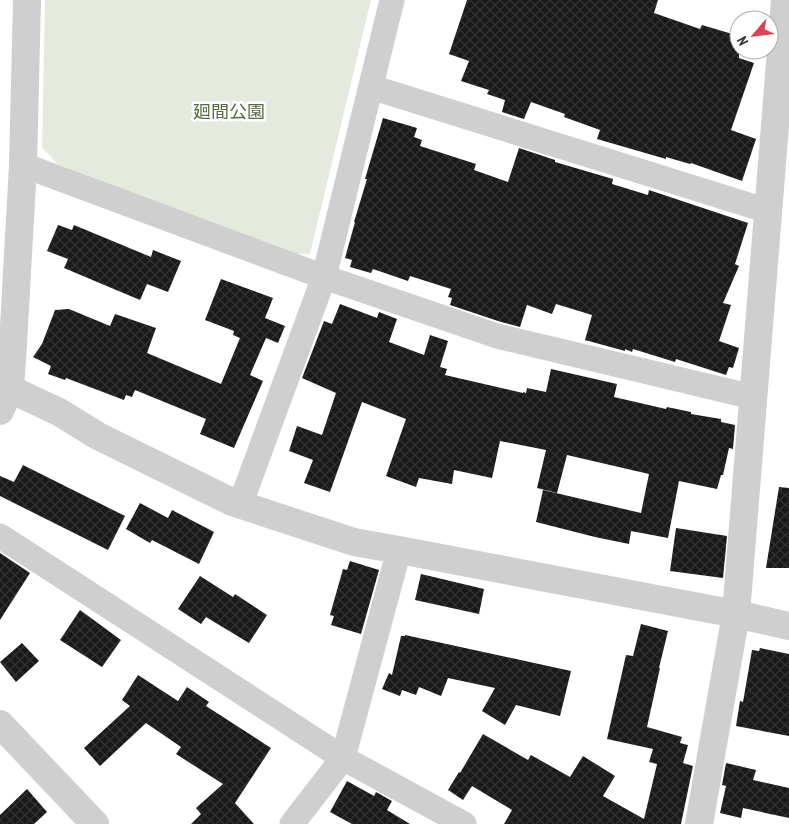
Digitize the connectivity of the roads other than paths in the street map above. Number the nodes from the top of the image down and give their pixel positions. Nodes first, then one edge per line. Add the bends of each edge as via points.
1 (27, 0) edge
2 (392, 0) edge
3 (783, 0) edge
4 (371, 87) junction
5 (782, 118) edge
6 (23, 165) junction
7 (768, 211) junction
8 (324, 277) junction
9 (3, 394) edge
10 (753, 398) junction
11 (240, 505) junction
12 (0, 536) edge
13 (398, 550) junction
14 (736, 614) junction
15 (789, 626) edge
16 (0, 724) edge
17 (343, 758) junction
18 (95, 824) edge
19 (292, 824) edge
20 (464, 824) edge
21 (700, 824) edge

1 - 6 street
2 - 4 street
3 - 5 street
4 - 7 street
4 - 8 street
5 - 7 street
6 - 8 street
6 - 9 street
7 - 10 street
8 - 10 street via 496,336
8 - 11 street
9 - 11 street via 59,412 106,440
10 - 14 street
11 - 13 street via 354,542
12 - 17 street
13 - 14 street
13 - 17 street
14 - 15 street
14 - 21 street
16 - 18 street
17 - 19 street
17 - 20 street

